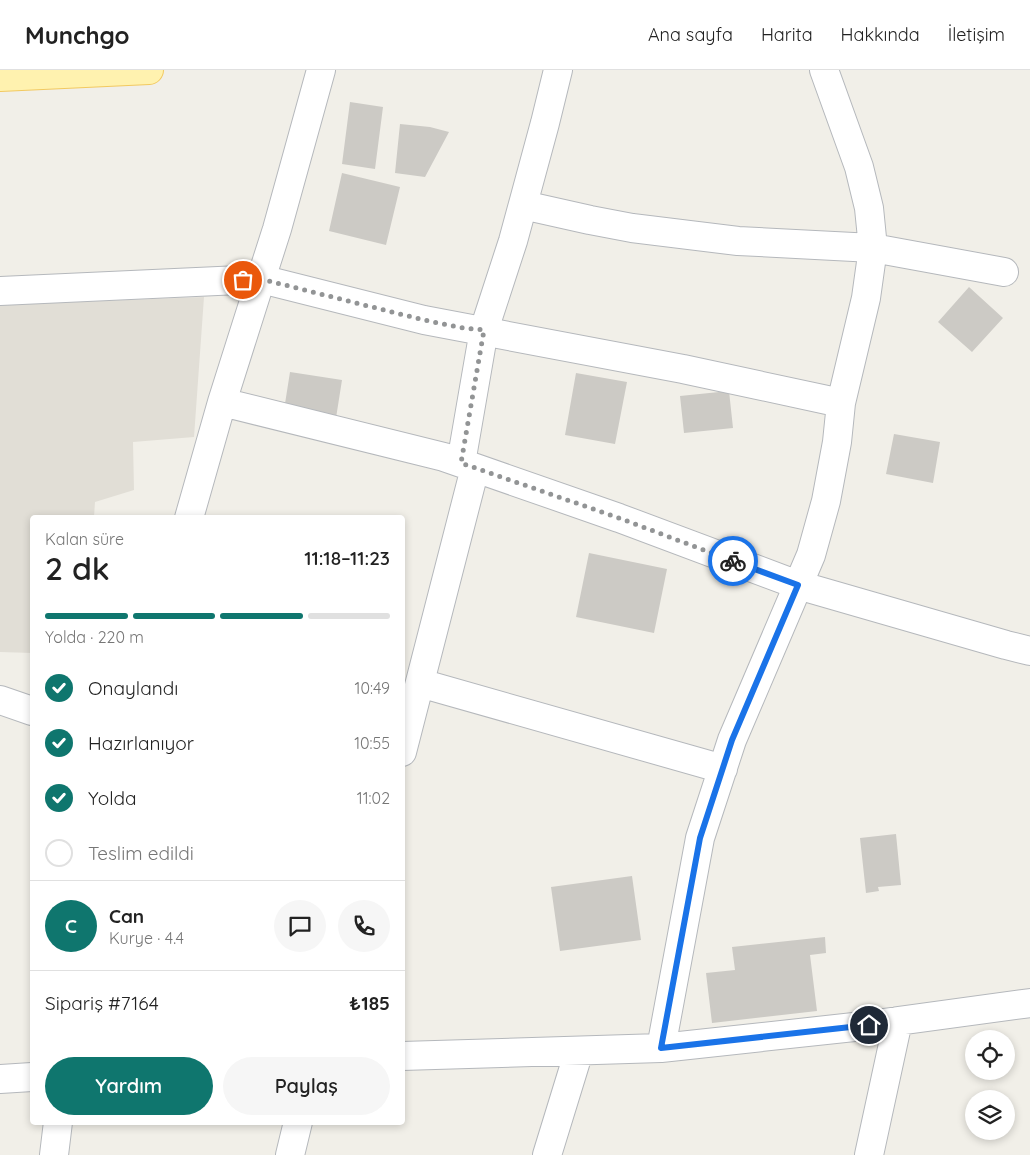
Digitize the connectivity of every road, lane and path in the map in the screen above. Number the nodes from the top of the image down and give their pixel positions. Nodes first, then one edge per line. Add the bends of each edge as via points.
1 (149, 70) edge
2 (321, 70) edge
3 (558, 70) edge
4 (824, 70) edge
5 (0, 77) edge
6 (523, 205) junction
7 (873, 248) junction
8 (1004, 272) dead end
9 (261, 279) junction
10 (0, 290) edge
11 (484, 330) junction
12 (222, 402) junction
13 (841, 403) junction
14 (468, 466) junction
15 (190, 515) edge
16 (798, 585) junction
17 (1030, 651) edge
18 (420, 682) junction
19 (0, 700) edge
20 (30, 710) edge
21 (405, 740) edge
22 (722, 769) junction
23 (1030, 1003) edge
24 (898, 1021) junction
25 (661, 1048) junction
26 (579, 1051) junction
27 (405, 1056) edge
28 (30, 1077) edge
29 (0, 1079) edge
30 (58, 1125) edge
31 (297, 1125) edge
32 (54, 1155) edge
33 (290, 1155) edge
34 (547, 1155) edge
35 (869, 1155) edge

1 - 5 main road
2 - 9 street
3 - 6 street
4 - 7 street via 859,167 869,208
6 - 7 street via 632,228 718,239
6 - 11 street
7 - 8 street
7 - 13 street via 866,298
9 - 10 street
9 - 11 street via 416,318
9 - 12 street
11 - 13 street
11 - 14 street
12 - 14 street via 444,457
12 - 15 street
13 - 16 street via 826,501 811,555
14 - 16 street
14 - 18 street
16 - 17 street
16 - 22 street
18 - 21 street
18 - 22 street
19 - 20 street
22 - 25 street via 700,838
23 - 24 street
24 - 25 street
24 - 35 street
25 - 26 street
26 - 27 street
26 - 34 street
28 - 29 street
30 - 32 street
31 - 33 street

